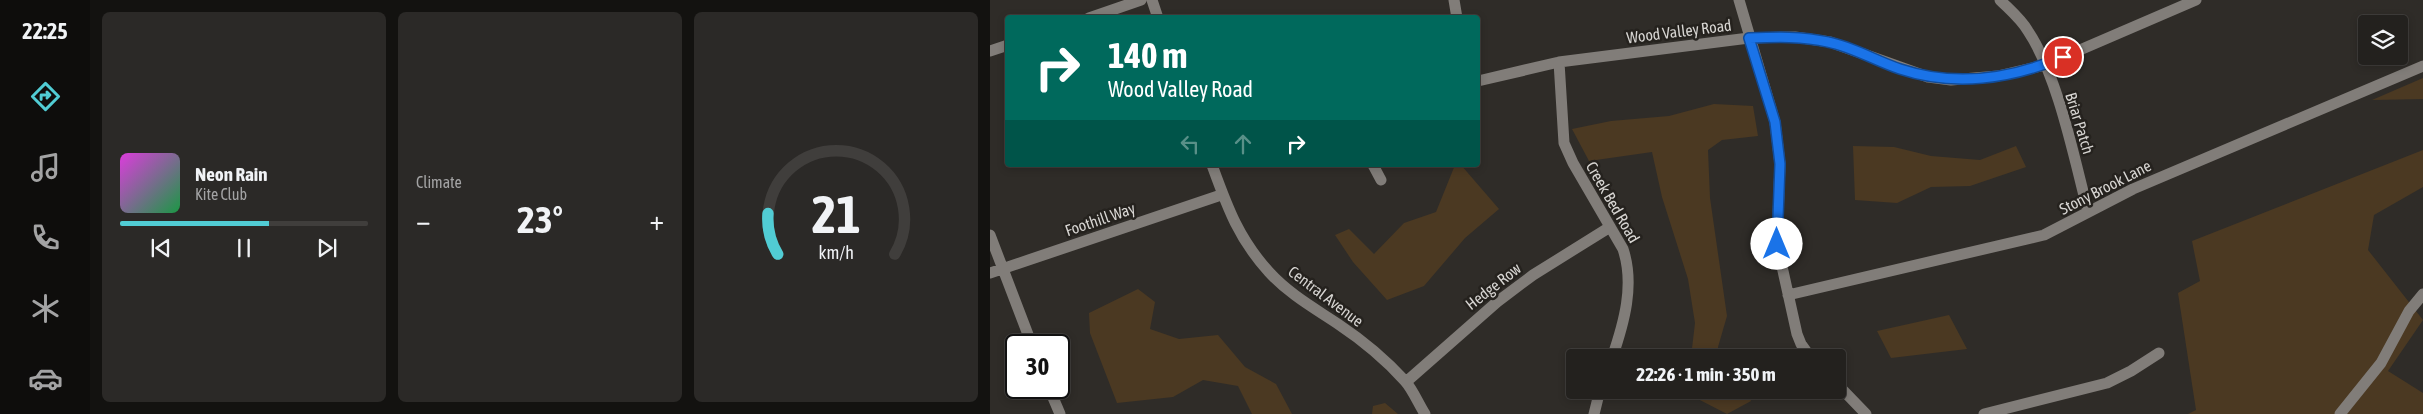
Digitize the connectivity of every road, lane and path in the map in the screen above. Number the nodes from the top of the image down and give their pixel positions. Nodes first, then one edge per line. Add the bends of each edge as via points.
1 (1141, 0) edge
2 (1152, 0) edge
3 (1454, 0) edge
4 (1739, 0) edge
5 (2000, 0) edge
6 (2196, 0) edge
7 (2172, 5) edge
8 (1098, 15) edge
9 (1157, 15) edge
10 (1456, 15) edge
11 (1749, 38) junction
12 (1005, 46) edge
13 (990, 51) edge
14 (1559, 62) junction
15 (2045, 64) junction
16 (2423, 66) edge
17 (1480, 81) edge
18 (1213, 167) edge
19 (1375, 167) edge
20 (1381, 180) dead end
21 (1221, 195) junction
22 (2088, 211) junction
23 (1610, 227) junction
24 (990, 235) edge
25 (1003, 270) junction
26 (990, 274) edge
27 (2423, 294) edge
28 (1788, 295) junction
29 (1028, 334) edge
30 (1614, 349) edge
31 (1805, 349) edge
32 (2159, 353) dead end
33 (1406, 382) junction
34 (1846, 393) edge
35 (1054, 399) edge
36 (1598, 399) edge
37 (1060, 414) edge
38 (1424, 414) edge
39 (1594, 414) edge
40 (1866, 414) edge
41 (1984, 414) edge
42 (2340, 414) edge

1 - 8 street
2 - 9 street
3 - 10 street
4 - 11 street
5 - 15 street, Briar Patch via 2029,32
6 - 7 street, Wood Valley Road
7 - 15 street, Wood Valley Road
11 - 14 street, Wood Valley Road
11 - 15 street, Wood Valley Road via 1795,37 1830,42 1899,69 1951,80 1998,76
11 - 28 street via 1775,122 1780,164 1777,244
12 - 13 street
14 - 17 street, Wood Valley Road
14 - 23 street, Creek Bed Road via 1564,142
15 - 22 street, Briar Patch via 2067,129
16 - 22 street, Stony Brook Lane via 2133,188
18 - 21 street, Central Avenue
19 - 20 street
21 - 25 street, Foothill Way
21 - 33 street, Central Avenue via 1241,235 1269,273 1305,304 1341,326 1375,353
22 - 28 street, Stony Brook Lane via 2044,235
23 - 30 street, Creek Bed Road via 1628,265 1628,298
23 - 33 street, Hedge Row via 1533,275 1497,302
24 - 25 street
25 - 26 street, Foothill Way
25 - 29 street
27 - 42 street via 2409,311 2381,363
28 - 31 street
32 - 41 street via 2107,383
33 - 38 street, Central Avenue
34 - 40 street
35 - 37 street
36 - 39 street

